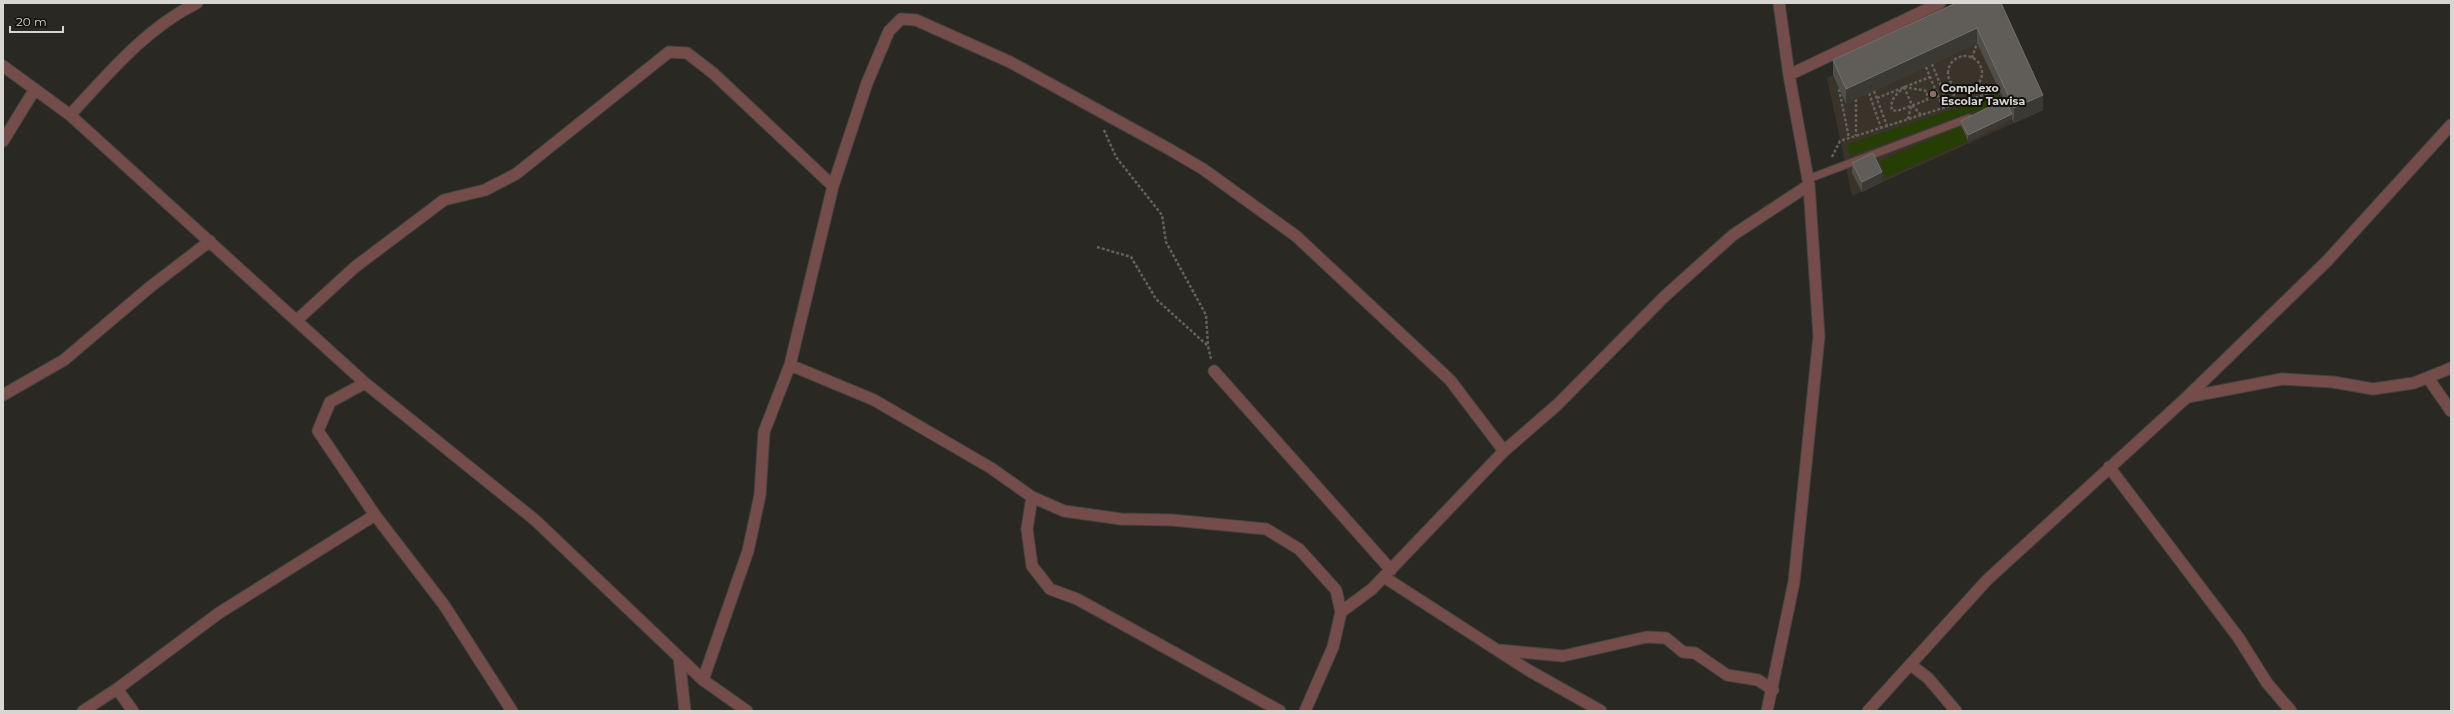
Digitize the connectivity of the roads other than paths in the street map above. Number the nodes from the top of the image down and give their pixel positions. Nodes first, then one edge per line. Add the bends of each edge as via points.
1 (197, 3) edge
2 (1779, 3) edge
3 (1940, 3) edge
4 (3, 66) edge
5 (1789, 75) junction
6 (35, 89) junction
7 (70, 115) junction
8 (1972, 117) edge
9 (2451, 125) edge
10 (3, 141) edge
11 (1809, 182) junction
12 (832, 186) junction
13 (210, 241) junction
14 (297, 320) junction
15 (790, 365) junction
16 (2451, 368) edge
17 (1214, 371) road end
18 (2428, 378) junction
19 (365, 383) junction
20 (3, 394) edge
21 (2187, 397) junction
22 (2451, 411) edge
23 (1504, 451) junction
24 (2109, 467) junction
25 (1032, 497) junction
26 (375, 515) junction
27 (1388, 573) junction
28 (1341, 612) junction
29 (1498, 650) junction
30 (679, 657) junction
31 (1911, 665) junction
32 (703, 680) junction
33 (117, 689) junction
34 (1773, 690) junction
35 (83, 711) edge
36 (133, 711) edge
37 (512, 711) edge
38 (685, 711) edge
39 (747, 711) edge
40 (1280, 711) edge
41 (1305, 711) edge
42 (1601, 711) edge
43 (1768, 711) edge
44 (1868, 711) edge
45 (1956, 711) edge
46 (2291, 711) edge

1 - 7 street via 177,12 138,44
2 - 5 street
3 - 5 street
4 - 6 street
5 - 11 street
6 - 7 street
6 - 10 street
7 - 13 street
8 - 11 lane via 1824,173
9 - 21 street via 2327,261
11 - 23 street via 1733,235 1665,296 1557,404
11 - 34 street via 1819,336 1794,582
12 - 14 street via 713,73 687,53 669,52 516,174 485,190 444,200 355,267
12 - 15 street
12 - 23 street via 867,83 889,31 901,19 916,20 1010,62 1203,169 1296,236 1450,380
13 - 14 street
13 - 20 street via 150,287 64,360
14 - 19 street
15 - 25 street via 874,400 991,468
15 - 32 street via 764,432 760,495 748,551
16 - 18 street
17 - 27 street
18 - 21 street via 2414,383 2373,389 2334,382 2282,379
18 - 22 street
19 - 26 street via 330,402 318,431
19 - 30 street via 535,520
21 - 24 street
23 - 27 street
24 - 31 street via 1987,580
24 - 46 street via 2238,637 2266,683
25 - 28 street via 1064,511 1121,519 1172,520 1266,529 1299,549 1336,590
25 - 40 street via 1027,529 1032,566 1050,589 1077,599
26 - 33 street via 219,613
26 - 37 street via 444,605
27 - 28 street
27 - 29 street
28 - 41 street via 1332,646
29 - 34 street via 1563,656 1647,637 1666,638 1683,652 1695,653 1726,675 1758,680
29 - 42 street
30 - 32 street
30 - 38 street
31 - 44 street
31 - 45 street via 1928,678
32 - 39 street
33 - 35 street
33 - 36 street
34 - 43 street

